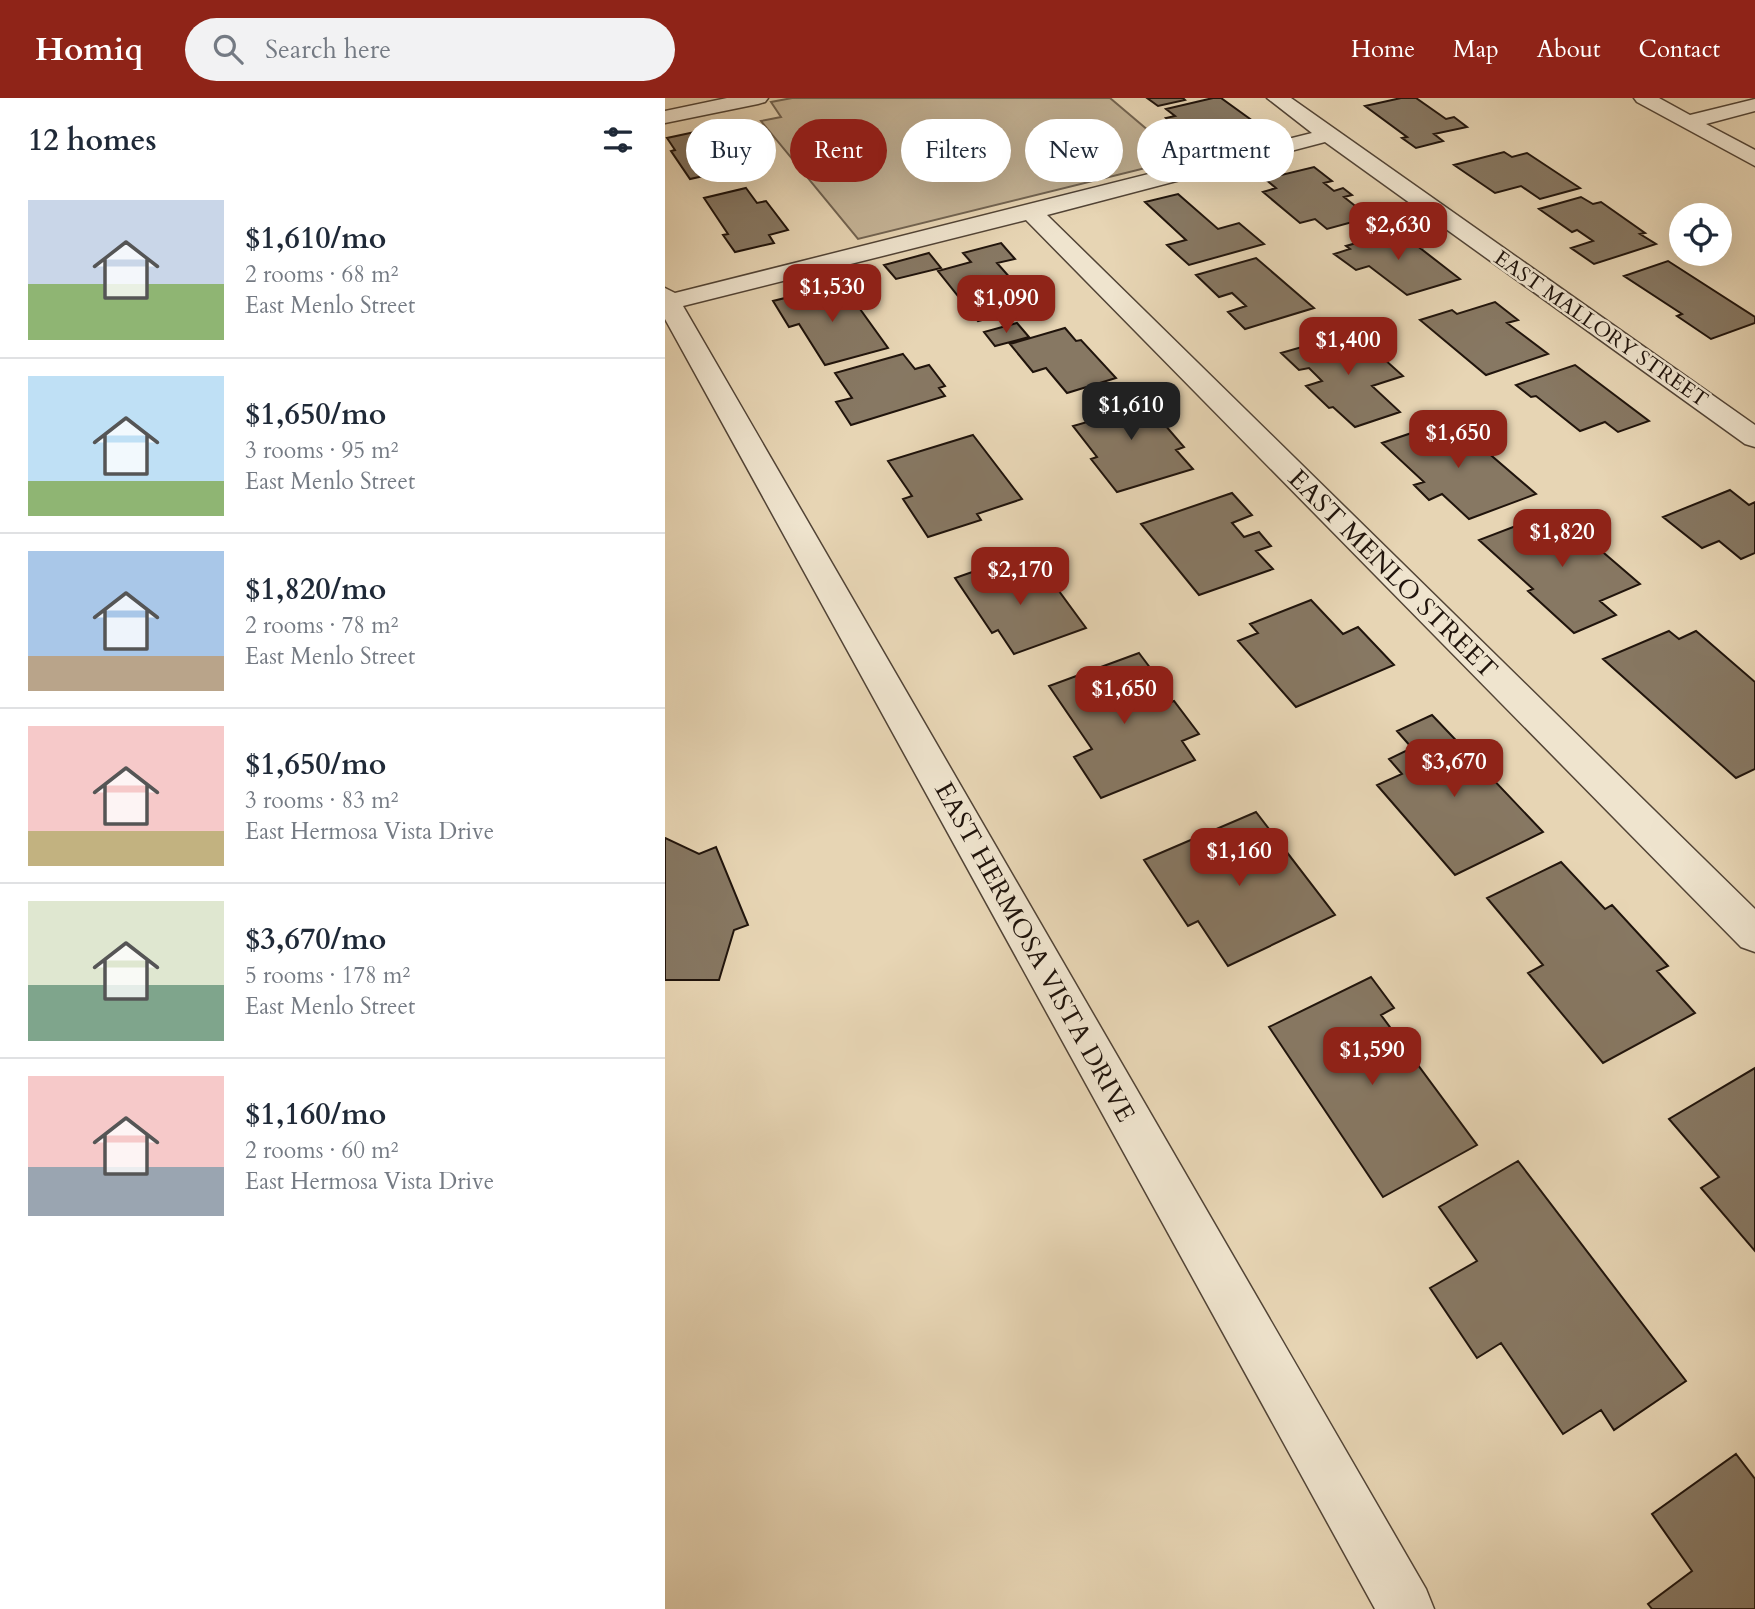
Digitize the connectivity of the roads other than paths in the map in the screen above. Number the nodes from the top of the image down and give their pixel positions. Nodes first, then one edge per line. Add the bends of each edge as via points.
1 (758, 98) edge
2 (1277, 98) edge
3 (1644, 98) edge
4 (1755, 105) edge
5 (665, 117) edge
6 (1687, 122) junction
7 (1328, 135) junction
8 (1755, 159) edge
9 (1031, 212) junction
10 (667, 299) edge
11 (1755, 438) edge
12 (1755, 935) edge
13 (1406, 1609) edge

1 - 5 street
2 - 7 street, EAST MALLORY STREET
3 - 6 street
4 - 6 street
6 - 8 street
7 - 9 street
7 - 11 street, EAST MALLORY STREET
9 - 10 street
9 - 12 street, EAST MENLO STREET
10 - 13 street, EAST HERMOSA VISTA DRIVE

